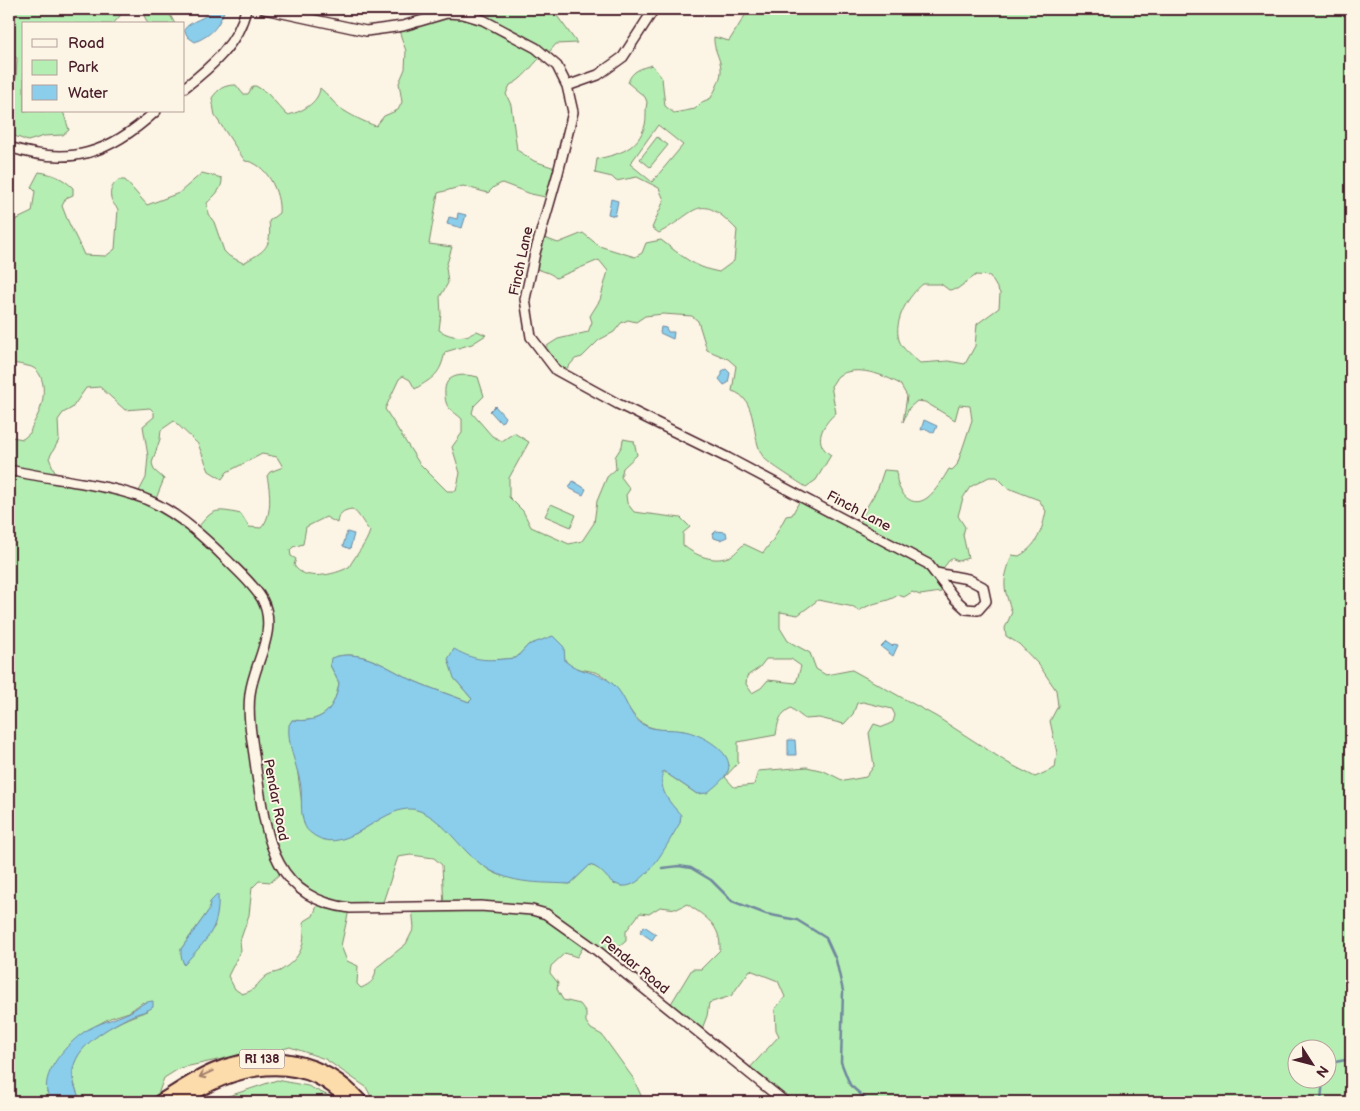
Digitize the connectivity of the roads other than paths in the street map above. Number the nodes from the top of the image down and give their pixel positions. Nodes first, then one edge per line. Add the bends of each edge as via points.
1 (246, 9) edge
2 (264, 9) edge
3 (654, 9) edge
4 (567, 86) junction
5 (185, 87) edge
6 (155, 112) edge
7 (9, 146) edge
8 (9, 470) edge
9 (936, 573) junction
10 (159, 1102) edge
11 (181, 1102) edge
12 (349, 1102) edge
13 (361, 1102) edge
14 (786, 1102) edge

1 - 5 street via 228,46
2 - 4 street, Finch Lane via 366,31 404,26 447,13 463,14 484,20 536,48 557,66
3 - 4 street via 623,57 598,75
4 - 9 street, Finch Lane via 573,112 525,299 531,336 556,370 928,564
6 - 7 street via 121,139 83,155 41,156
8 - 14 street, Pendar Road via 103,488 152,502 200,535 256,590 269,619 251,688 251,739 270,847 282,870 300,889 331,904 350,908 480,906 546,914 595,949
9 - 9 street, Finch Lane via 966,609 978,610 986,601 983,586 968,579
13 -> 10 highway, RI 138 via 329,1074 302,1063 274,1059 241,1061 216,1069
11 - 12 highway via 221,1078 247,1070 264,1069 311,1076 331,1086

